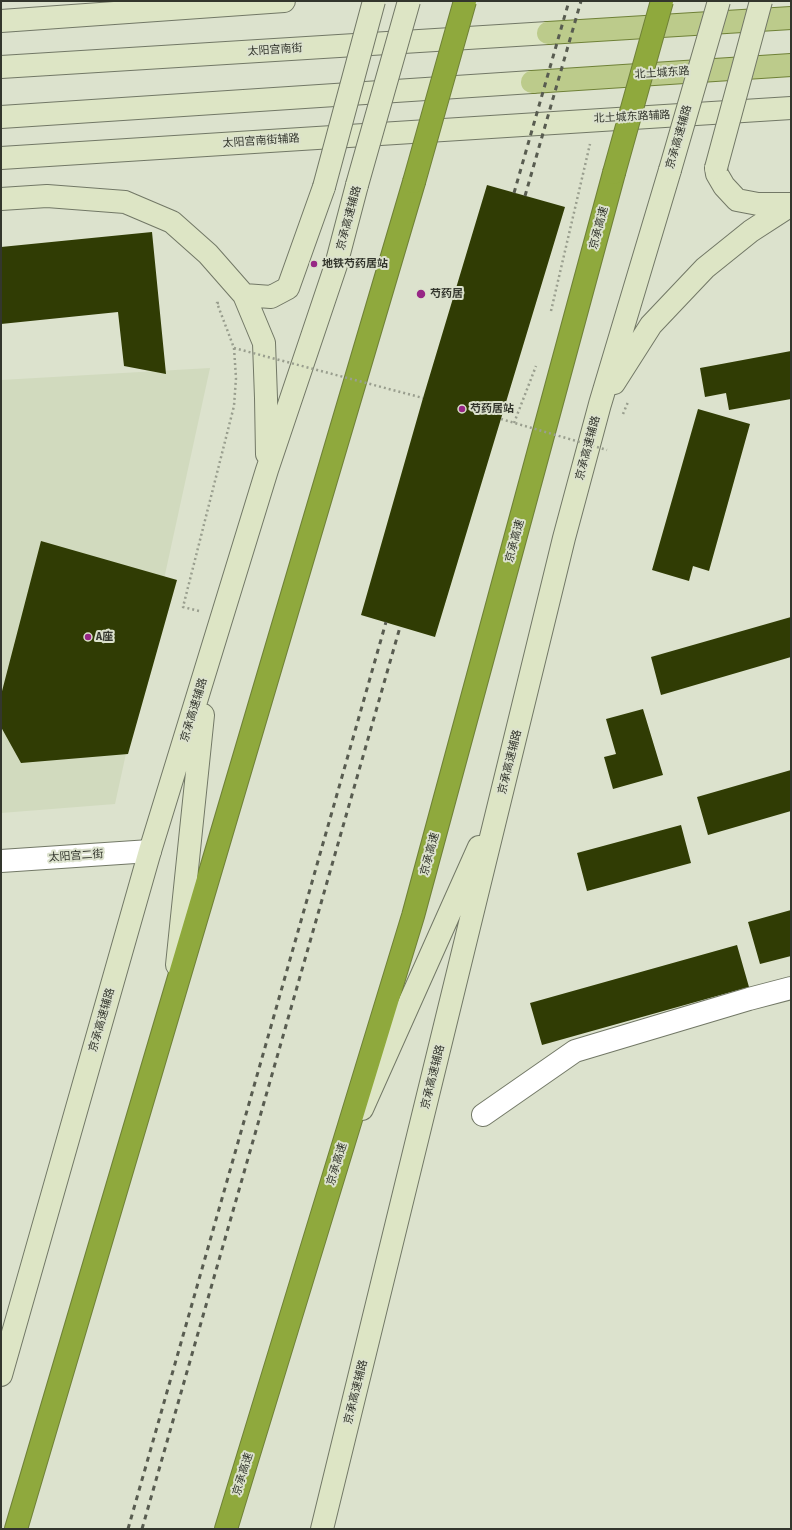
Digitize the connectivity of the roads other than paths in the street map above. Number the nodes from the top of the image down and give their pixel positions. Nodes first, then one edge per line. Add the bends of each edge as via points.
1 (284, 1) edge
2 (374, 1) edge
3 (409, 1) edge
4 (464, 1) edge
5 (662, 1) edge
6 (719, 1) edge
7 (761, 1) edge
8 (791, 18) edge
9 (1, 21) edge
10 (548, 33) joint
11 (791, 65) edge
12 (1, 67) edge
13 (532, 82) joint
14 (791, 108) edge
15 (1, 117) edge
16 (521, 124) joint
17 (1, 158) edge
18 (1, 199) edge
19 (791, 205) edge
20 (244, 295) junction
21 (600, 404) junction
22 (267, 470) junction
23 (207, 668) junction
24 (502, 795) junction
25 (150, 851) junction
26 (1, 861) edge
27 (791, 988) edge
28 (174, 994) junction
29 (483, 1115) dead end
30 (338, 1161) junction
31 (1, 1375) edge
32 (16, 1529) edge
33 (226, 1529) edge
34 (322, 1529) edge

1 - 9 street
2 - 20 street, bridge via 324,187 288,288 271,297
3 - 22 street, 京承高速辅路, bridge via 336,265
4 - 28 highway, bridge via 414,182
5 - 30 highway, 京承高速, bridge via 413,916
6 - 21 street, 京承高速辅路, bridge
7 - 19 street, bridge via 716,168 724,186 737,200 758,204
8 - 10 main road
10 - 12 street, 太阳宫南街
11 - 13 main road, 北土城东路
13 - 15 street
14 - 16 street, 北土城东路辅路
16 - 17 street, 太阳宫南街辅路
18 - 20 street via 47,196 125,202 172,222 208,254
19 - 21 street via 751,231 705,268 651,325
20 - 22 street via 264,343
21 - 24 street, 京承高速辅路 via 564,538
22 - 23 street, 京承高速辅路
23 - 25 street, 京承高速辅路
23 - 28 street
24 - 30 street
24 - 34 street, 京承高速辅路
25 - 26 street, 太阳宫二街
25 - 31 street, 京承高速辅路
27 - 29 street via 575,1051
28 - 32 highway
30 - 33 highway, 京承高速

